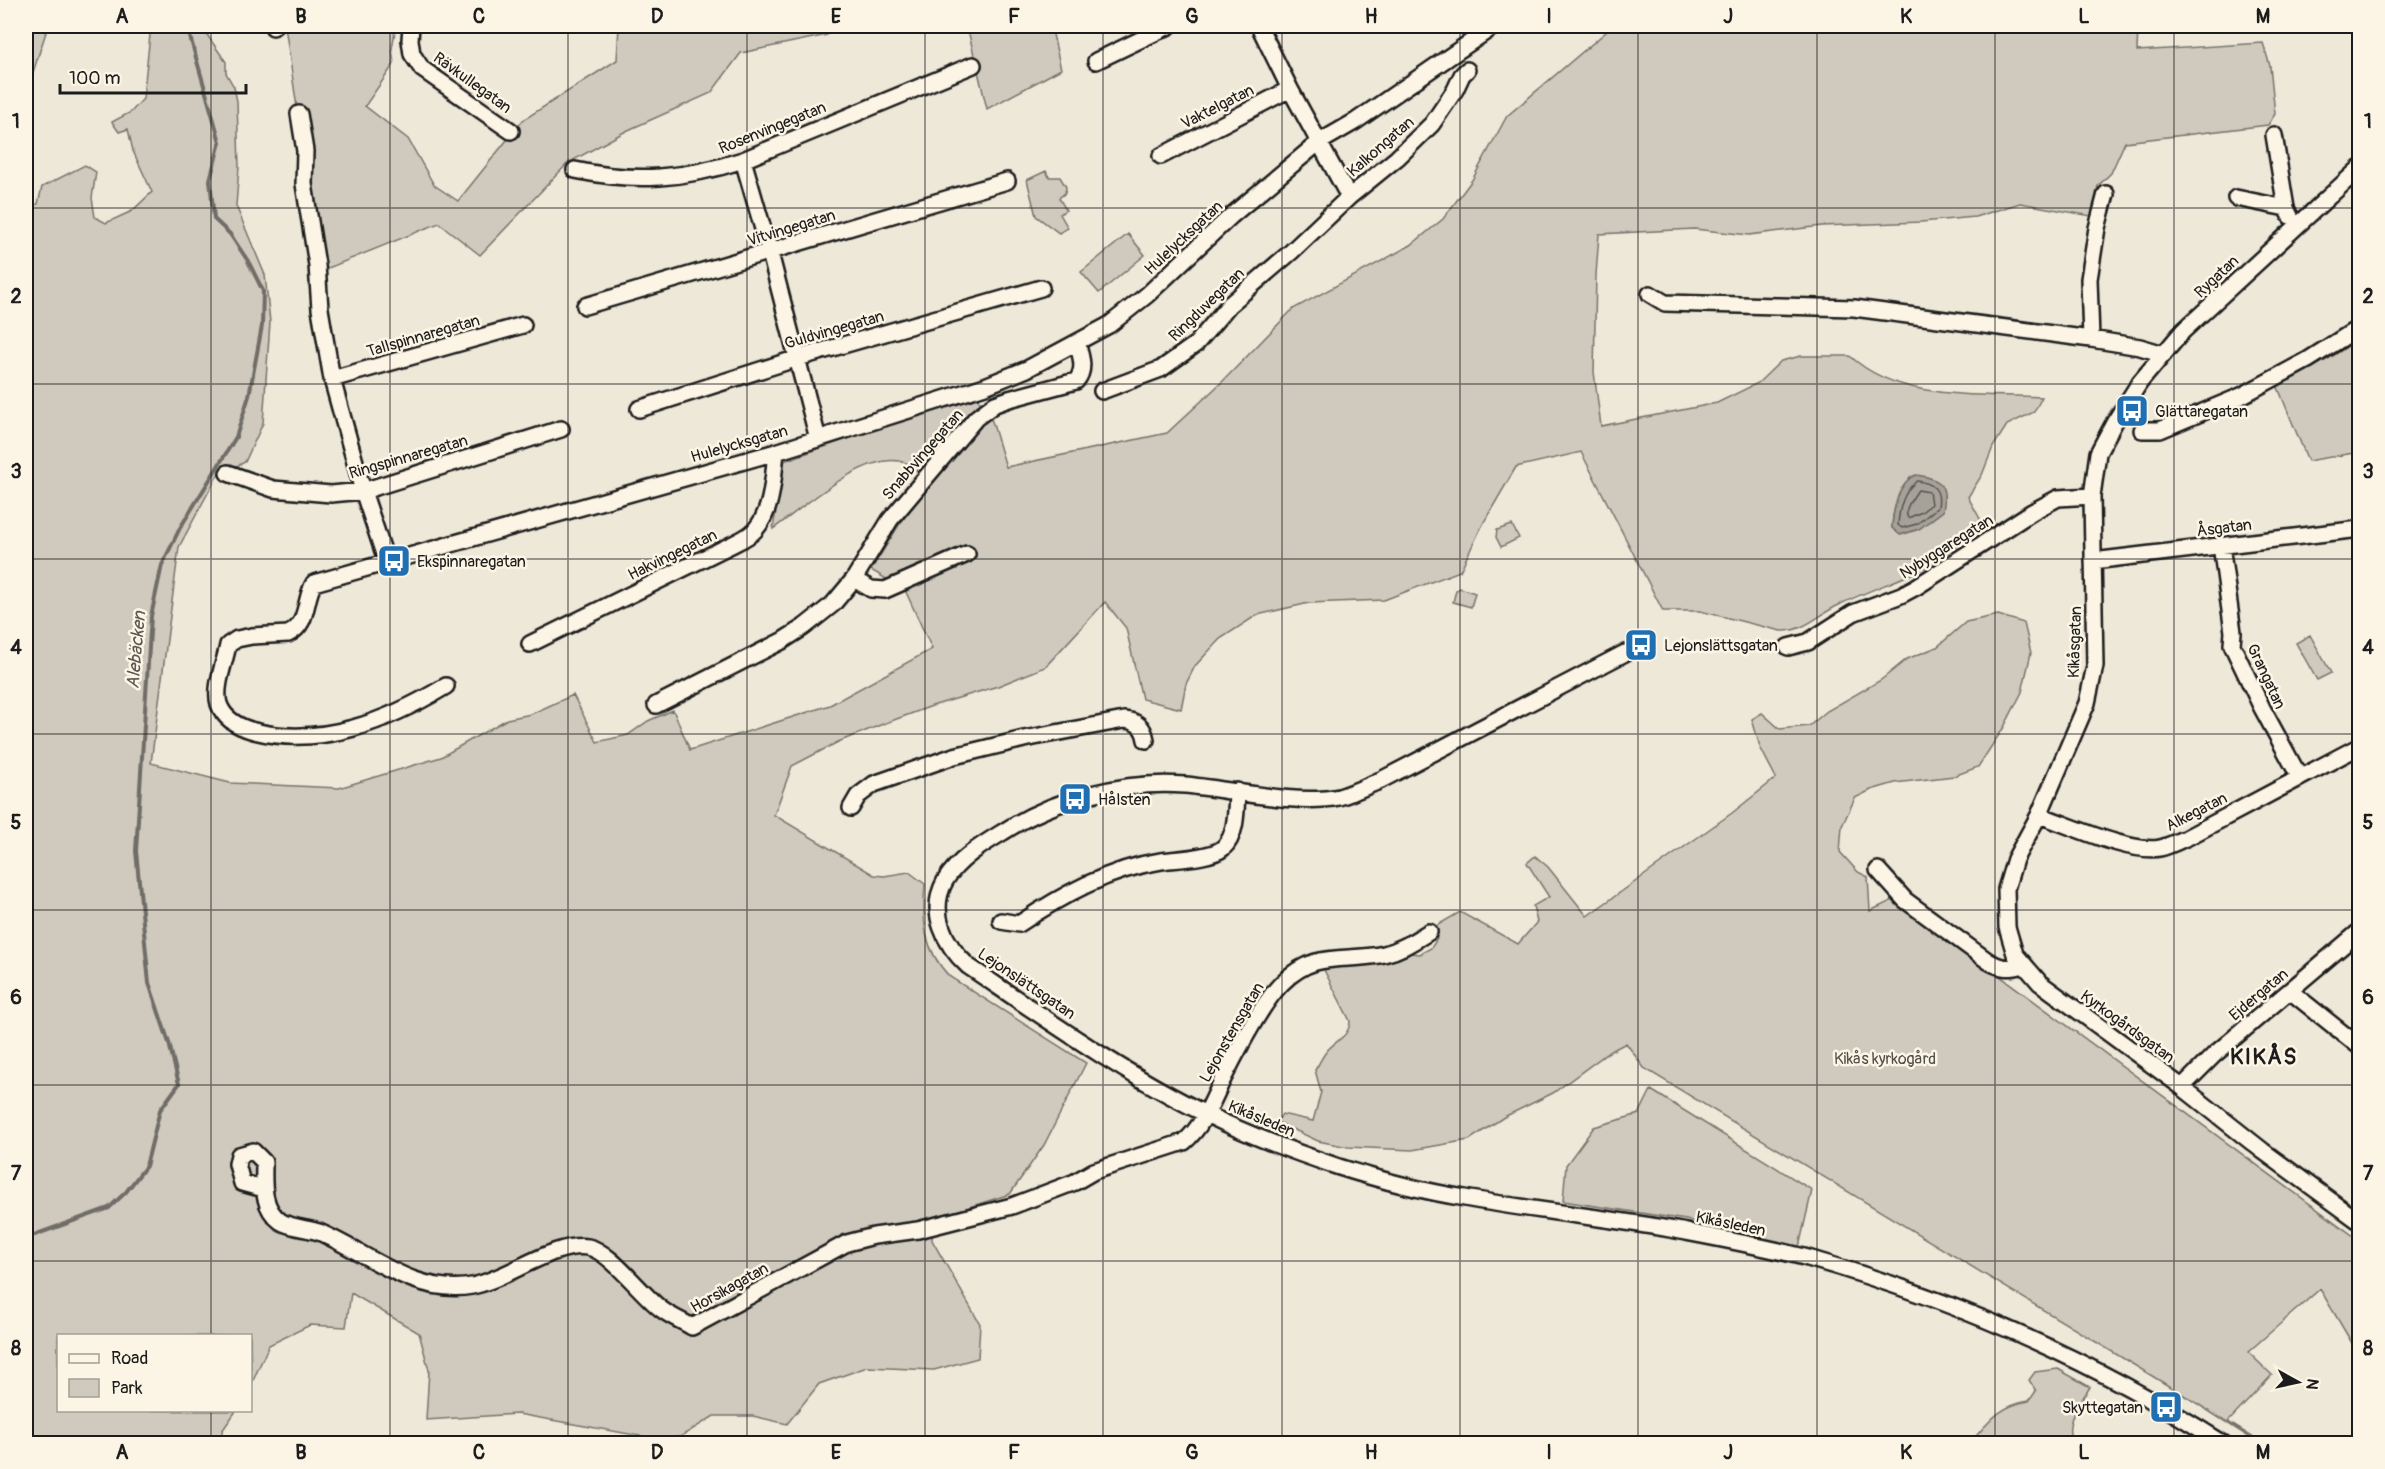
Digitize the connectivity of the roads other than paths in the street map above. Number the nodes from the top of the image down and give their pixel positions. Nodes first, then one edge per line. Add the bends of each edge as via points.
1 (411, 26) edge
2 (1168, 26) edge
3 (1494, 26) edge
4 (1266, 28) edge
5 (1096, 61) dead end
6 (973, 65) dead end
7 (1467, 70) dead end
8 (1290, 89) junction
9 (299, 114) dead end
10 (511, 132) dead end
11 (2274, 135) dead end
12 (1318, 143) junction
13 (1161, 156) dead end
14 (743, 160) junction
15 (2360, 168) edge
16 (575, 170) dead end
17 (1007, 182) dead end
18 (2106, 194) dead end
19 (1349, 196) junction
20 (2236, 198) dead end
21 (2286, 208) junction
22 (2295, 228) junction
23 (770, 253) junction
24 (1041, 288) dead end
25 (1650, 294) dead end
26 (585, 306) dead end
27 (523, 325) dead end
28 (2360, 327) edge
29 (2091, 339) junction
30 (1077, 343) junction
31 (2164, 354) junction
32 (798, 358) junction
33 (332, 379) junction
34 (1102, 391) dead end
35 (639, 409) dead end
36 (561, 429) dead end
37 (2142, 430) dead end
38 (818, 439) junction
39 (776, 452) junction
40 (228, 473) dead end
41 (363, 491) junction
42 (2092, 496) junction
43 (2360, 529) edge
44 (2222, 545) junction
45 (967, 554) dead end
46 (2093, 561) junction
47 (387, 563) junction
48 (854, 579) junction
49 (530, 644) dead end
50 (1788, 647) dead end
51 (1625, 653) dead end
52 (446, 686) dead end
53 (656, 705) dead end
54 (1146, 740) dead end
55 (2360, 746) edge
56 (2300, 778) junction
57 (1237, 791) junction
58 (851, 808) dead end
59 (2039, 815) junction
60 (1878, 870) dead end
61 (1000, 921) dead end
62 (2360, 931) edge
63 (1429, 932) dead end
64 (2024, 965) junction
65 (2290, 991) junction
66 (2360, 1047) edge
67 (2182, 1087) junction
68 (1206, 1114) junction
69 (264, 1190) dead end
70 (2360, 1222) edge
71 (2224, 1443) edge

1 - 10 street, Rävkullegatan via 412,54 422,69
2 - 5 street
3 - 12 street, Hulelycksgatan
4 - 8 street
6 - 14 street, Rosenvingegatan
7 - 19 street, Kalkongatan via 1432,124
8 - 12 street
8 - 13 street, Vaktelgatan
9 - 33 street via 305,151 304,183
11 - 21 street
12 - 19 street, Kalkongatan
12 - 30 street, Hulelycksgatan via 1231,216 1147,295 1109,325
14 - 16 street, Rosenvingegatan via 712,170 656,178 602,176
14 - 23 street
15 - 22 street, Rygatan
17 - 23 street, Vitvingegatan
18 - 29 street via 2089,279
19 - 34 street, Ringduvegatan via 1228,305 1196,344 1161,369
20 - 21 street
21 - 22 street
22 - 31 street, Rygatan via 2183,331
23 - 26 street, Vitvingegatan
23 - 32 street
24 - 32 street, Guldvingegatan
25 - 29 street via 1665,303 1854,308
27 - 33 street, Tallspinnaregatan
28 - 37 street via 2241,396 2160,430
29 - 31 street
30 - 38 street, Hulelycksgatan via 984,386
30 - 48 street, Snabbvingegatan via 1082,375 1076,381 995,404 976,418 890,520
31 - 42 street, Kikåsgatan via 2126,401 2098,453
32 - 35 street, Guldvingegatan
32 - 38 street
33 - 41 street
36 - 41 street, Ringspinnaregatan
38 - 39 street, Hulelycksgatan
39 - 47 street, Hulelycksgatan
39 - 49 street, Hakvingegatan via 772,491 763,519 754,532
40 - 41 street, Ringspinnaregatan via 282,490 331,494
41 - 47 street
42 - 46 street, Kikåsgatan
42 - 50 street, Nybyggaregatan via 2058,498 1916,587 1853,613 1808,642
43 - 44 street, Åsgatan
44 - 46 street, Åsgatan
44 - 56 street, Grangatan via 2232,645
45 - 48 street via 885,590 871,589
46 - 59 street, Kikåsgatan via 2095,666 2091,690
47 - 52 street, Hulelycksgatan via 315,583 294,632 237,639 228,645 218,689 224,715 242,728 270,735 326,735 383,719
48 - 53 street, Snabbvingegatan via 833,604 782,641
51 - 57 street, Lejonslättsgatan via 1381,780 1339,796 1289,798
54 - 58 street via 1142,728 1131,720 1024,738 886,779 864,791
55 - 56 street, Alkegatan
56 - 59 street, Alkegatan via 2186,838 2159,848 2126,846
57 - 61 street via 1230,838 1220,851 1130,869 1087,884 1019,924
57 - 68 street, Lejonslättsgatan via 1146,785 1090,794 1022,821 993,838 952,870 939,900 945,940 968,966 1117,1064
59 - 64 street, Kikåsgatan via 2006,889 2007,927 2015,954
60 - 64 street via 1905,900 1988,961 2000,968
62 - 65 street, Ejdergatan
63 - 68 street, Lejonstensgatan via 1404,948 1382,954 1327,958 1296,972 1281,984 1235,1055
64 - 67 street, Kyrkogårdsgatan via 2040,983
65 - 66 street
65 - 67 street, Ejdergatan
67 - 70 street, Kyrkogårdsgatan
68 - 69 street, Horsikagatan via 1184,1142 1094,1171 1012,1206 847,1243 692,1328 661,1309 608,1257 590,1248 578,1247 549,1255 472,1286 442,1287 413,1281 319,1232 280,1221 265,1201
68 - 71 street, Kikåsleden via 1296,1152 1402,1185 1677,1230 1805,1258 1905,1289 2060,1352 2166,1407

